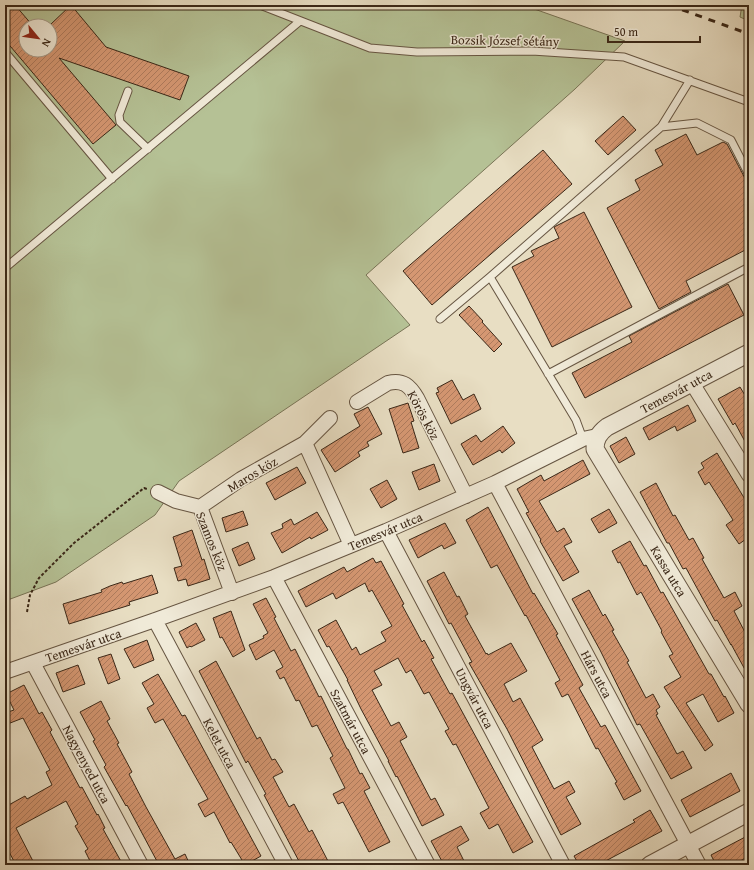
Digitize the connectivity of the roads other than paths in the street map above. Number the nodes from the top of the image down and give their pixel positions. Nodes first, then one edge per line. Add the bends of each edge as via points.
1 (260, 5) edge
2 (300, 21) junction
3 (5, 52) edge
4 (690, 80) junction
5 (128, 91) dead end
6 (749, 102) edge
7 (661, 127) junction
8 (148, 148) junction
9 (749, 175) edge
10 (112, 179) junction
11 (749, 267) edge
12 (5, 268) edge
13 (490, 277) junction
14 (440, 319) dead end
15 (749, 353) edge
16 (548, 374) junction
17 (692, 383) junction
18 (357, 402) dead end
19 (330, 418) dead end
20 (590, 438) junction
21 (305, 443) junction
22 (749, 475) edge
23 (495, 483) junction
24 (158, 492) road end
25 (466, 496) junction
26 (200, 507) junction
27 (386, 531) junction
28 (351, 545) junction
29 (274, 577) junction
30 (232, 593) junction
31 (155, 620) junction
32 (33, 663) junction
33 (5, 672) edge
34 (749, 704) edge
35 (749, 812) edge
36 (688, 845) junction
37 (141, 865) edge
38 (286, 865) edge
39 (428, 865) edge
40 (563, 865) edge
41 (650, 865) edge
42 (699, 865) edge

1 - 2 lane, Bozsik József sétány
2 - 4 lane, Bozsik József sétány via 370,48 417,52 532,51 624,57
2 - 8 lane
3 - 10 lane
4 - 6 lane, Bozsik József sétány
4 - 7 lane
5 - 8 lane via 119,115 120,122
7 - 9 lane via 697,123 731,140
7 - 13 lane
8 - 10 lane
10 - 12 lane
11 - 16 lane
13 - 14 lane
13 - 16 lane
15 - 17 street, Temesvár utca
16 - 20 lane
17 - 20 street, Temesvár utca
17 - 22 street
18 - 25 street, Körös köz via 388,383 403,383 411,388
19 - 21 street, Maros köz
20 - 23 street, Temesvár utca
20 - 34 street, Kassa utca
21 - 26 street, Maros köz via 241,479
21 - 28 street
23 - 25 street, Temesvár utca
23 - 36 street, Hárs utca
24 - 26 street, Szamos köz via 176,501
25 - 27 street, Temesvár utca
26 - 30 street, Szamos köz
27 - 28 street, Temesvár utca
27 - 40 street, Ungvár utca
28 - 29 street, Temesvár utca
29 - 30 street, Temesvár utca
29 - 39 street, Szatmár utca
30 - 31 street, Temesvár utca
31 - 32 street, Temesvár utca
31 - 38 street, Kelet utca
32 - 33 street, Temesvár utca
32 - 37 street, Nagyenyed utca
35 - 36 street
36 - 41 street
36 - 42 street, Hárs utca

